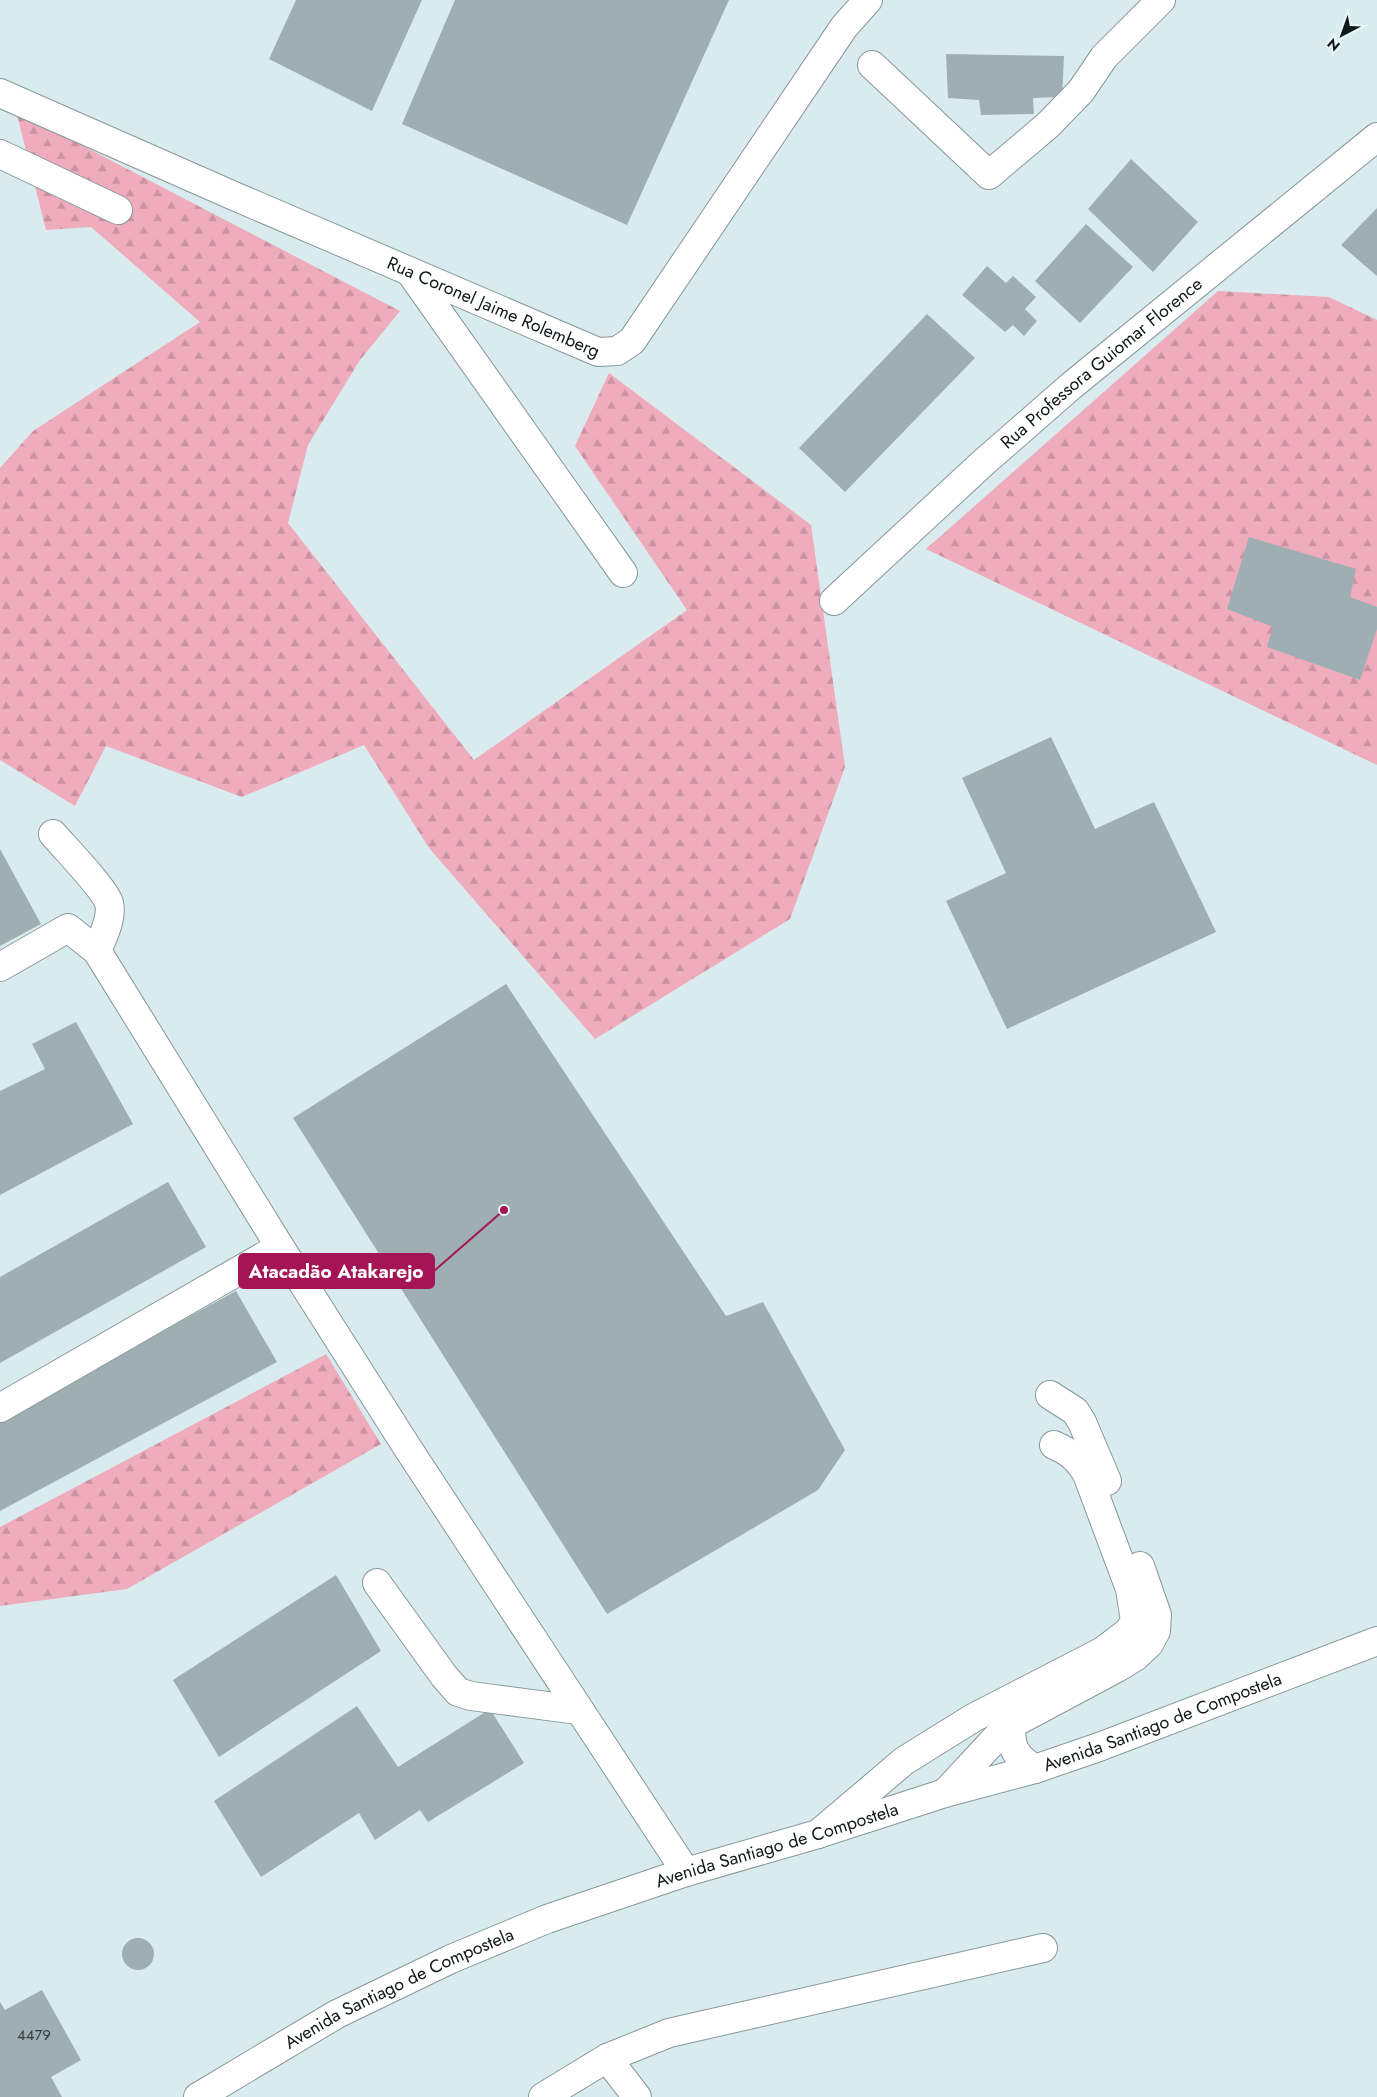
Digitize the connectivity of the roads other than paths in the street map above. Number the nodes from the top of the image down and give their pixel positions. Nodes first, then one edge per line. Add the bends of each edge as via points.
1 (868, 0) edge
2 (1160, 0) edge
3 (872, 65) dead end
4 (0, 93) edge
5 (1377, 137) edge
6 (0, 154) edge
7 (118, 210) dead end
8 (410, 272) junction
9 (623, 573) dead end
10 (834, 601) dead end
11 (53, 834) dead end
12 (97, 951) junction
13 (0, 966) edge
14 (280, 1247) junction
15 (1050, 1395) dead end
16 (0, 1408) edge
17 (1054, 1444) dead end
18 (377, 1582) dead end
19 (1377, 1642) edge
20 (578, 1710) junction
21 (1012, 1724) junction
22 (1035, 1769) junction
23 (945, 1793) junction
24 (818, 1834) junction
25 (686, 1872) junction
26 (1043, 1948) dead end
27 (607, 2058) junction
28 (198, 2097) edge
29 (543, 2097) edge
30 (637, 2097) edge

1 - 8 street, Rua Coronel Jaime Rolemberg via 844,27 632,341 617,351 598,352
2 - 3 street via 1104,57 1081,91 1048,125 989,175
4 - 8 street, Rua Coronel Jaime Rolemberg
5 - 10 street, Rua Professora Guiomar Florence via 1071,386
6 - 7 street
8 - 9 street
11 - 12 street via 109,903 109,916
12 - 13 street via 68,928
12 - 14 street
14 - 16 street
14 - 20 street
15 - 21 street via 1075,1411 1082,1422 1132,1544 1157,1615 1156,1631 1135,1658
17 - 24 street via 1068,1451 1087,1474 1130,1589 1134,1621 1128,1632 1102,1651 973,1718 904,1761
18 - 20 street via 458,1692
19 - 22 street, Avenida Santiago de Compostela
20 - 25 street
21 - 22 street via 1010,1739 1015,1751
21 - 23 street
22 - 23 street, Avenida Santiago de Compostela
23 - 24 street, Avenida Santiago de Compostela
24 - 25 street, Avenida Santiago de Compostela
25 - 28 street, Avenida Santiago de Compostela via 547,1919 451,1959 337,2014
26 - 27 street via 668,2033
27 - 29 street
27 - 30 street

